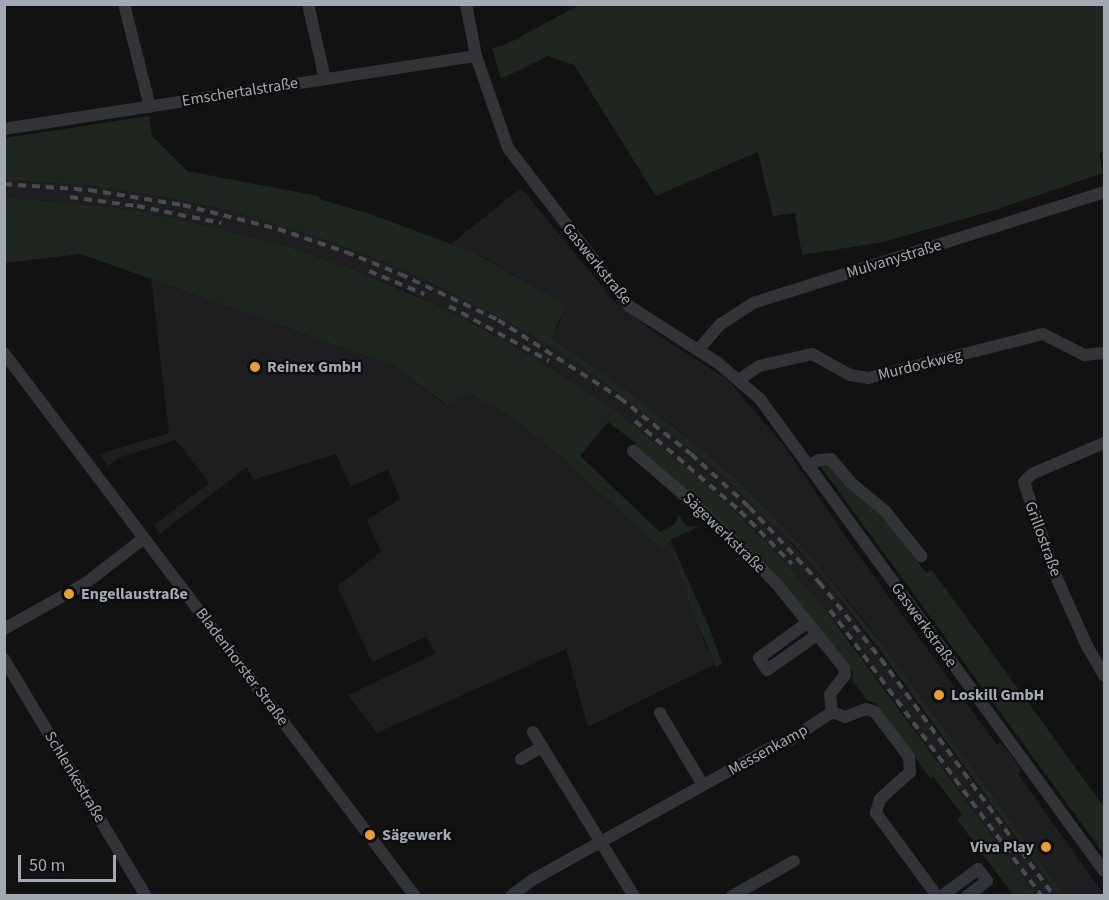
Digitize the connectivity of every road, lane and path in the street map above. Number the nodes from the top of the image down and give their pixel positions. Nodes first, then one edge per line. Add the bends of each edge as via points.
1 (124, 4) edge
2 (308, 4) edge
3 (466, 4) edge
4 (477, 56) junction
5 (325, 79) junction
6 (150, 107) junction
7 (4, 129) edge
8 (1104, 192) edge
9 (698, 350) junction
10 (4, 353) edge
11 (1104, 353) edge
12 (740, 379) junction
13 (1104, 442) edge
14 (633, 451) dead end
15 (808, 466) junction
16 (144, 538) junction
17 (921, 556) dead end
18 (808, 622) junction
19 (4, 629) edge
20 (818, 634) junction
21 (4, 659) edge
22 (1104, 676) edge
23 (832, 712) junction
24 (660, 713) dead end
25 (533, 732) dead end
26 (542, 747) junction
27 (521, 759) dead end
28 (703, 785) junction
29 (603, 843) junction
30 (794, 861) dead end
31 (1104, 871) edge
32 (146, 896) edge
33 (415, 896) edge
34 (511, 896) edge
35 (634, 896) edge
36 (732, 896) edge
37 (939, 896) edge
38 (967, 896) edge

1 - 6 street
2 - 5 street
3 - 4 street, Gaswerkstraße
4 - 5 street, Emschertalstraße
4 - 9 street, Gaswerkstraße via 508,148 575,238 628,306
5 - 6 street, Emschertalstraße
6 - 7 street, Emschertalstraße
8 - 9 street, Mulvanystraße via 753,303 721,324
9 - 12 street, Gaswerkstraße
10 - 16 street, Bladenhorster Straße
11 - 12 street, Murdockweg via 1084,355 1044,334 867,378 850,375 812,354 759,366
12 - 15 street, Gaswerkstraße via 760,399
13 - 22 street, Grillostraße via 1032,474 1024,482 1054,572
14 - 18 street, Sägewerkstraße via 728,535
15 - 17 street via 831,459 850,482 885,511
15 - 31 street, Gaswerkstraße
16 - 19 street via 86,583
16 - 33 street, Bladenhorster Straße
18 - 20 street, Sägewerkstraße
18 - 20 street via 759,658 768,670
20 - 23 street, Sägewerkstraße via 844,668 845,675 830,694
21 - 32 street, Schlenkestraße
23 - 28 street, Messenkamp via 790,740
23 - 37 street via 845,717 866,709 875,712 909,757 910,772 880,799 876,813
24 - 28 street
25 - 26 street
26 - 27 street
26 - 29 street
28 - 29 street, Messenkamp
29 - 34 street, Messenkamp via 532,880
29 - 35 street
30 - 36 street
37 - 38 street via 978,869 987,881

